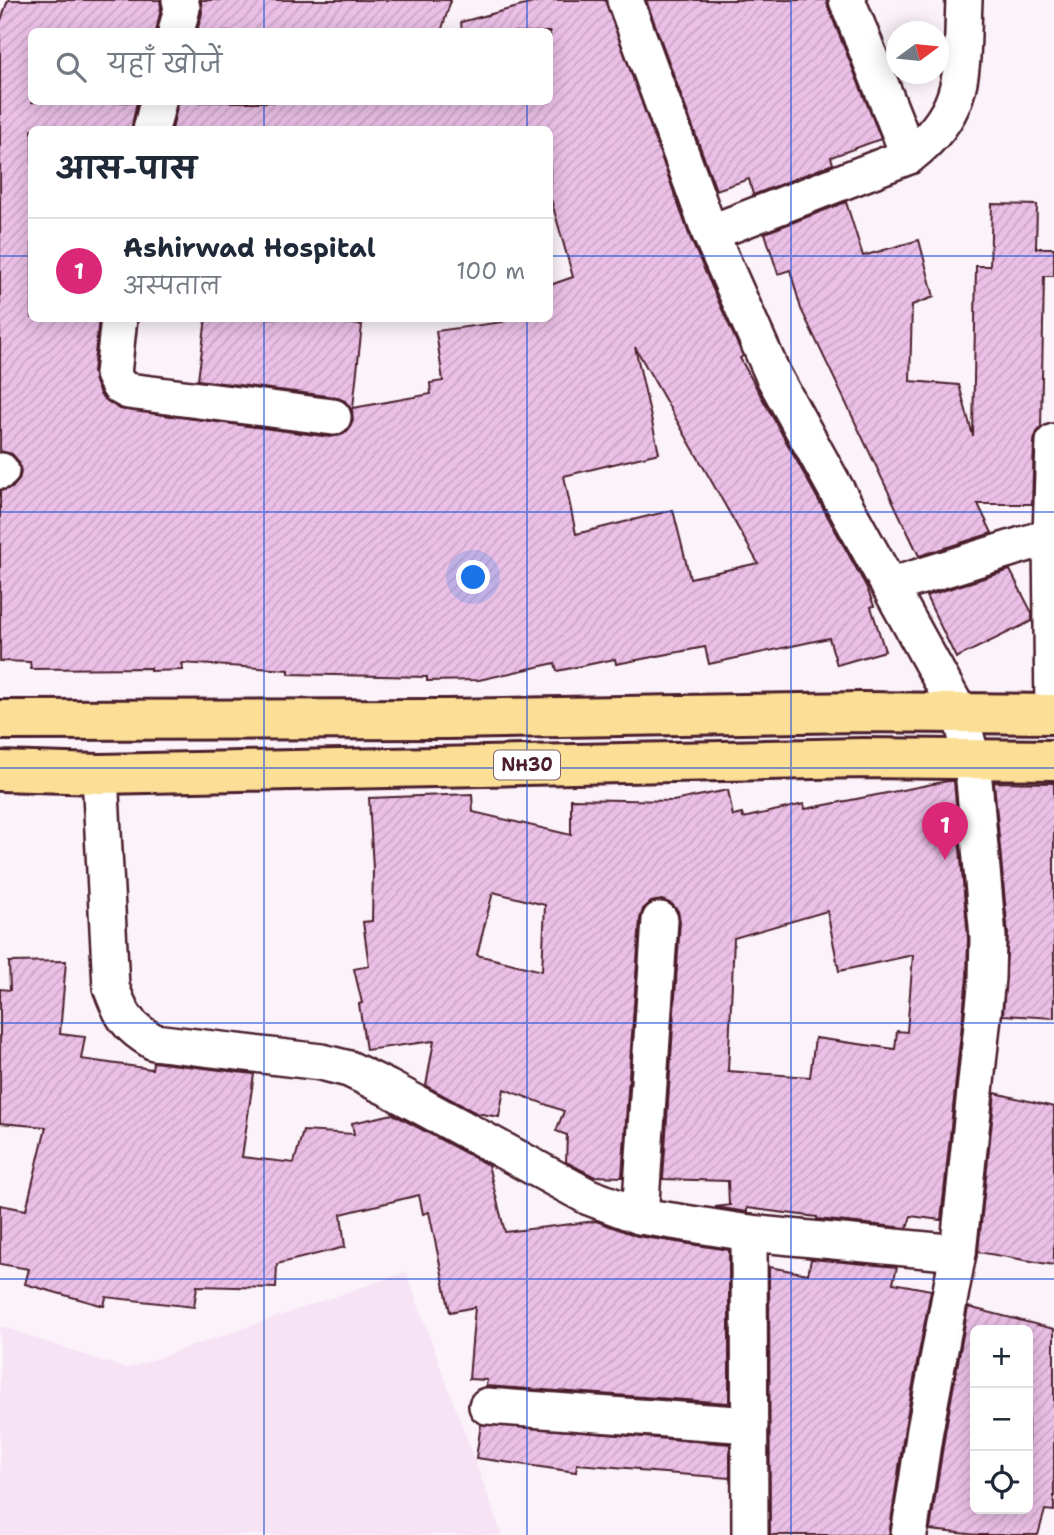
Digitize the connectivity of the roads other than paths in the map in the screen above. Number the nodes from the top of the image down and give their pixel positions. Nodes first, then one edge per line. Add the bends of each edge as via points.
1 (180, 0) edge
2 (625, 0) edge
3 (847, 0) edge
4 (964, 0) edge
5 (177, 28) edge
6 (157, 105) edge
7 (152, 126) edge
8 (909, 156) junction
9 (710, 233) junction
10 (119, 322) edge
11 (333, 417) dead end
12 (1054, 442) edge
13 (1052, 527) edge
14 (890, 586) junction
15 (861, 712) junction
16 (960, 714) junction
17 (1053, 714) edge
18 (0, 720) edge
19 (184, 721) junction
20 (863, 758) junction
21 (972, 758) junction
22 (1054, 760) edge
23 (0, 771) edge
24 (190, 772) junction
25 (100, 774) junction
26 (660, 920) dead end
27 (640, 1216) junction
28 (749, 1233) junction
29 (958, 1253) junction
30 (487, 1406) dead end
31 (750, 1425) junction
32 (750, 1535) edge
33 (909, 1535) edge

1 - 5 street
2 - 9 street
3 - 8 street
4 - 8 street via 961,84 946,120
6 - 7 street
8 - 9 street
9 - 14 street via 774,377
10 - 11 street via 113,374 128,391
12 - 13 street
13 - 14 street
13 - 17 street
14 - 16 street
15 - 16 highway
15 - 19 highway
15 - 20 highway
16 - 17 highway
16 - 21 street
18 - 19 highway
19 - 24 highway
20 - 21 highway, NH30
20 - 24 highway, NH30
21 - 22 highway, NH30
21 - 29 street via 988,937 987,978
23 - 25 highway, NH30
24 - 25 highway, NH30
25 - 27 street via 111,987 133,1029 154,1042 349,1069 589,1197
26 - 27 street
27 - 28 street
28 - 29 street
28 - 31 street
29 - 33 street
30 - 31 street
31 - 32 street

